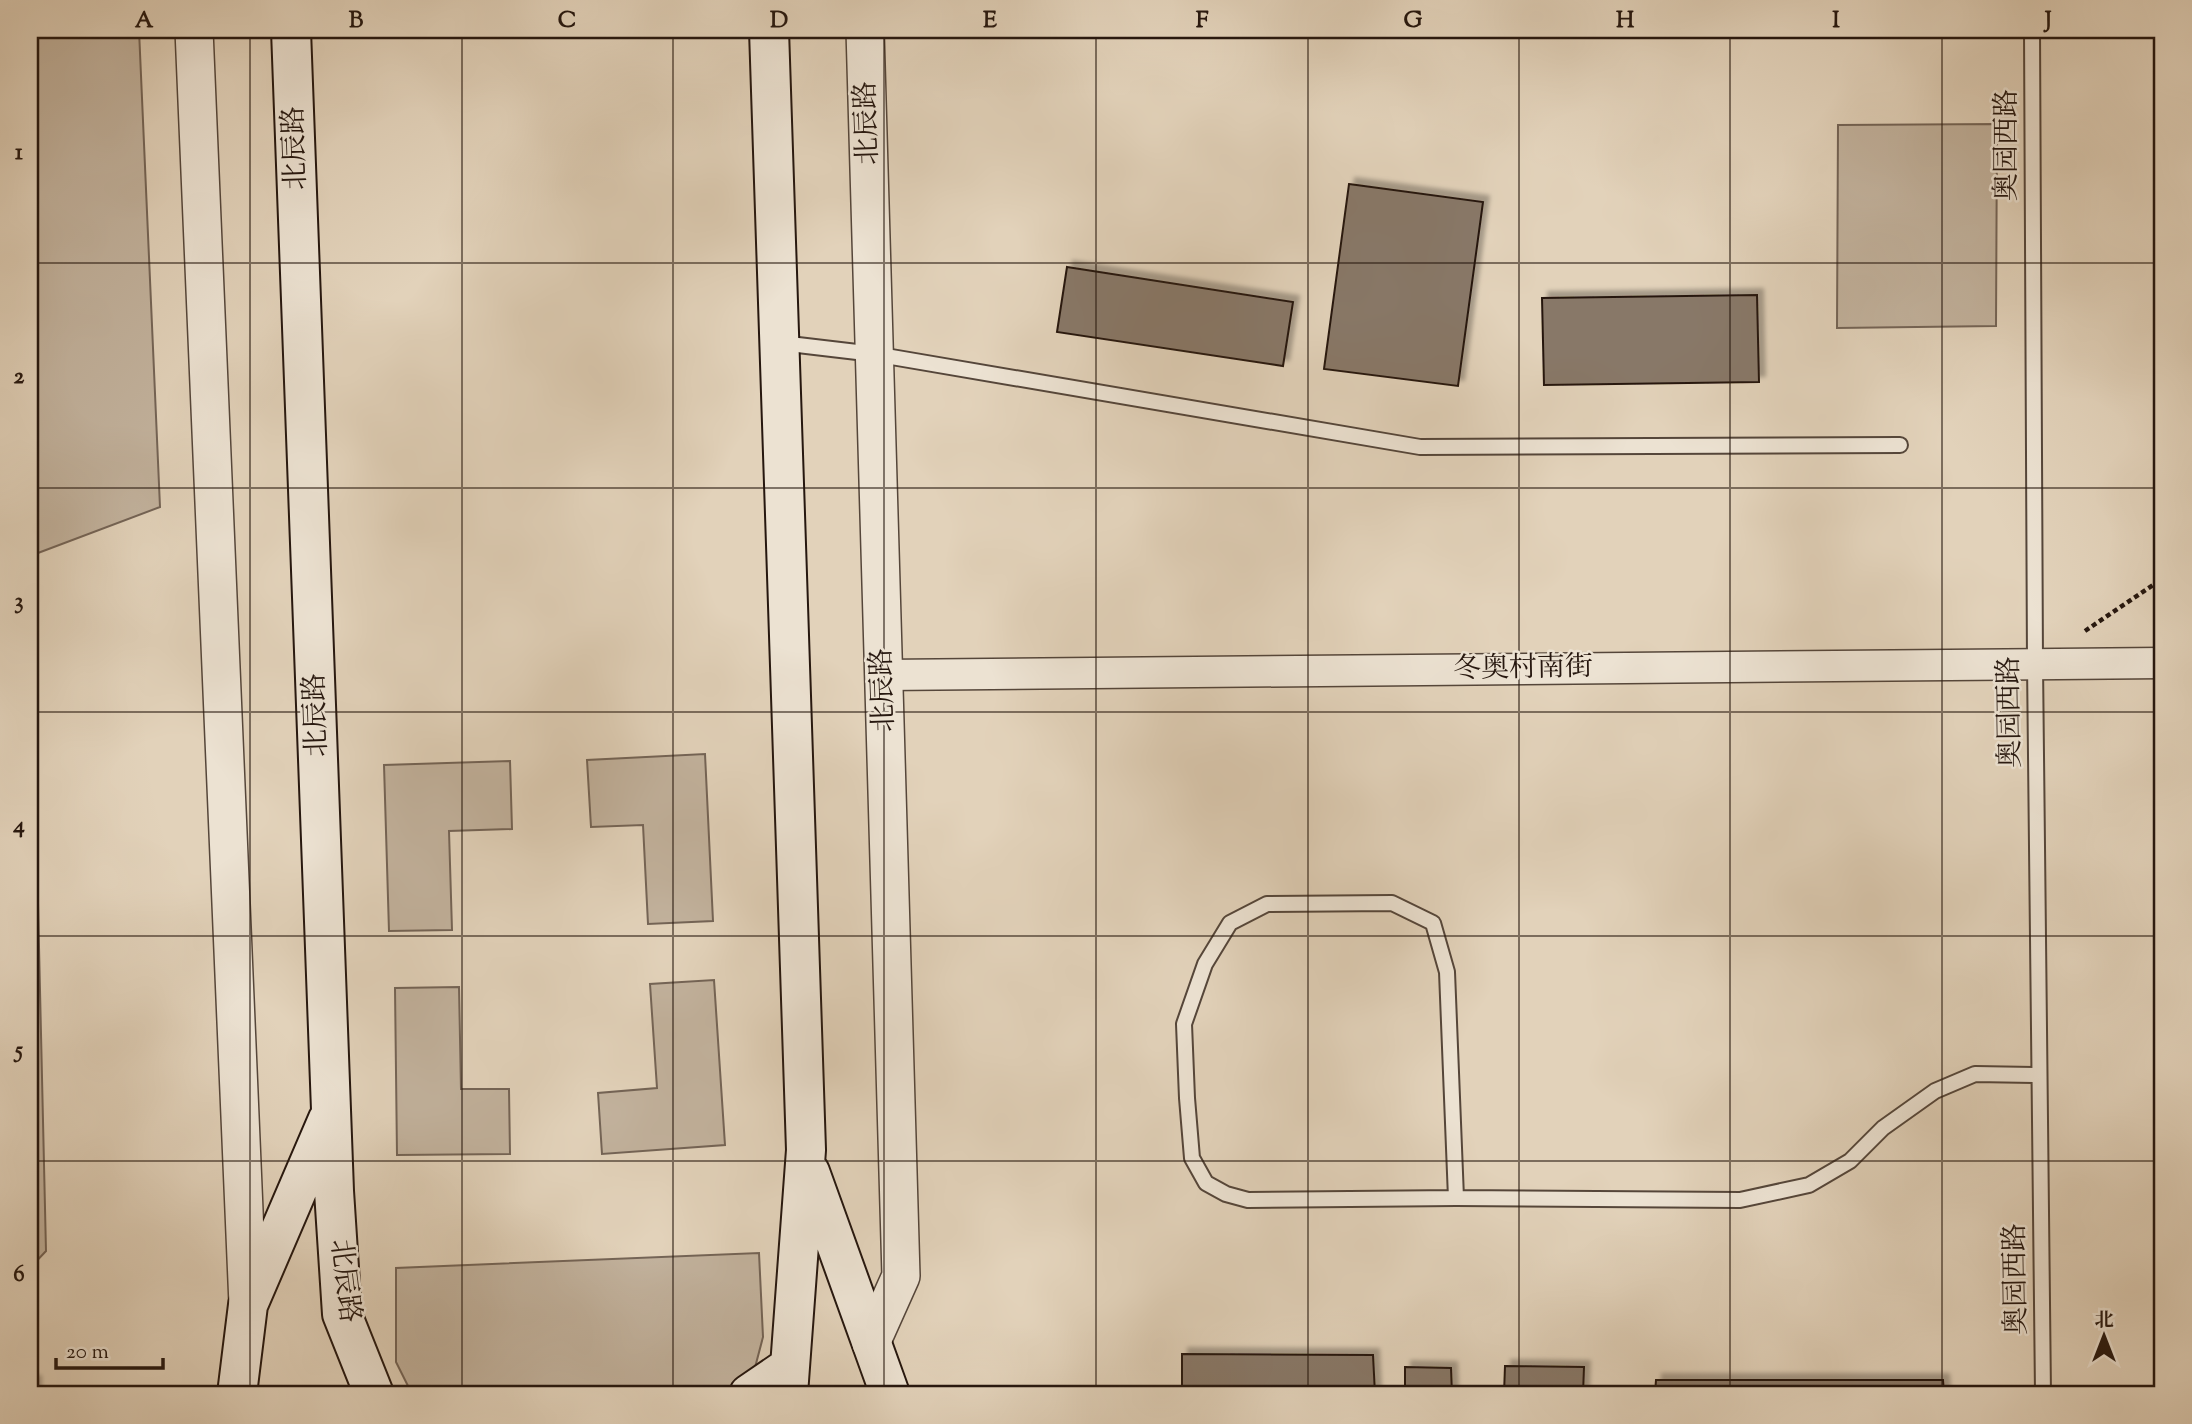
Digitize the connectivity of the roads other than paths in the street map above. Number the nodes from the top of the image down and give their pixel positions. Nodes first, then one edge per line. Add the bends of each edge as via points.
1 (194, 30) edge
2 (291, 30) edge
3 (769, 30) edge
4 (865, 30) edge
5 (2032, 30) edge
6 (780, 342) junction
7 (874, 354) junction
8 (1900, 445) dead end
9 (2162, 663) edge
10 (2035, 664) junction
11 (884, 675) junction
12 (2039, 1075) junction
13 (331, 1111) junction
14 (806, 1160) junction
15 (1456, 1198) junction
16 (248, 1305) junction
17 (871, 1343) junction
18 (789, 1380) edge
19 (237, 1394) edge
20 (374, 1394) edge
21 (749, 1394) edge
22 (890, 1394) edge
23 (2043, 1394) edge

1 - 16 street
2 - 13 main road, 北辰路
3 - 6 main road
4 - 7 street, 北辰路
5 - 10 lane, 奥园西路
6 - 7 lane
6 - 14 main road
7 - 8 lane via 1420,447
7 - 11 street, 北辰路
9 - 10 street, 冬奥村南街
10 - 11 street, 冬奥村南街
10 - 12 lane, 奥园西路
11 - 17 street, 北辰路 via 901,1276
12 - 15 lane via 1975,1074 1935,1091 1883,1128 1850,1161 1809,1185 1740,1200
12 - 23 lane, 奥园西路
13 - 16 main road
13 - 20 main road, 北辰路 via 342,1314
14 - 17 main road
14 - 18 main road
15 - 15 lane via 1447,972 1433,923 1392,903 1267,904 1230,923 1205,964 1184,1024 1192,1158 1206,1183 1248,1200
16 - 19 main road
17 - 22 main road
18 - 21 main road

